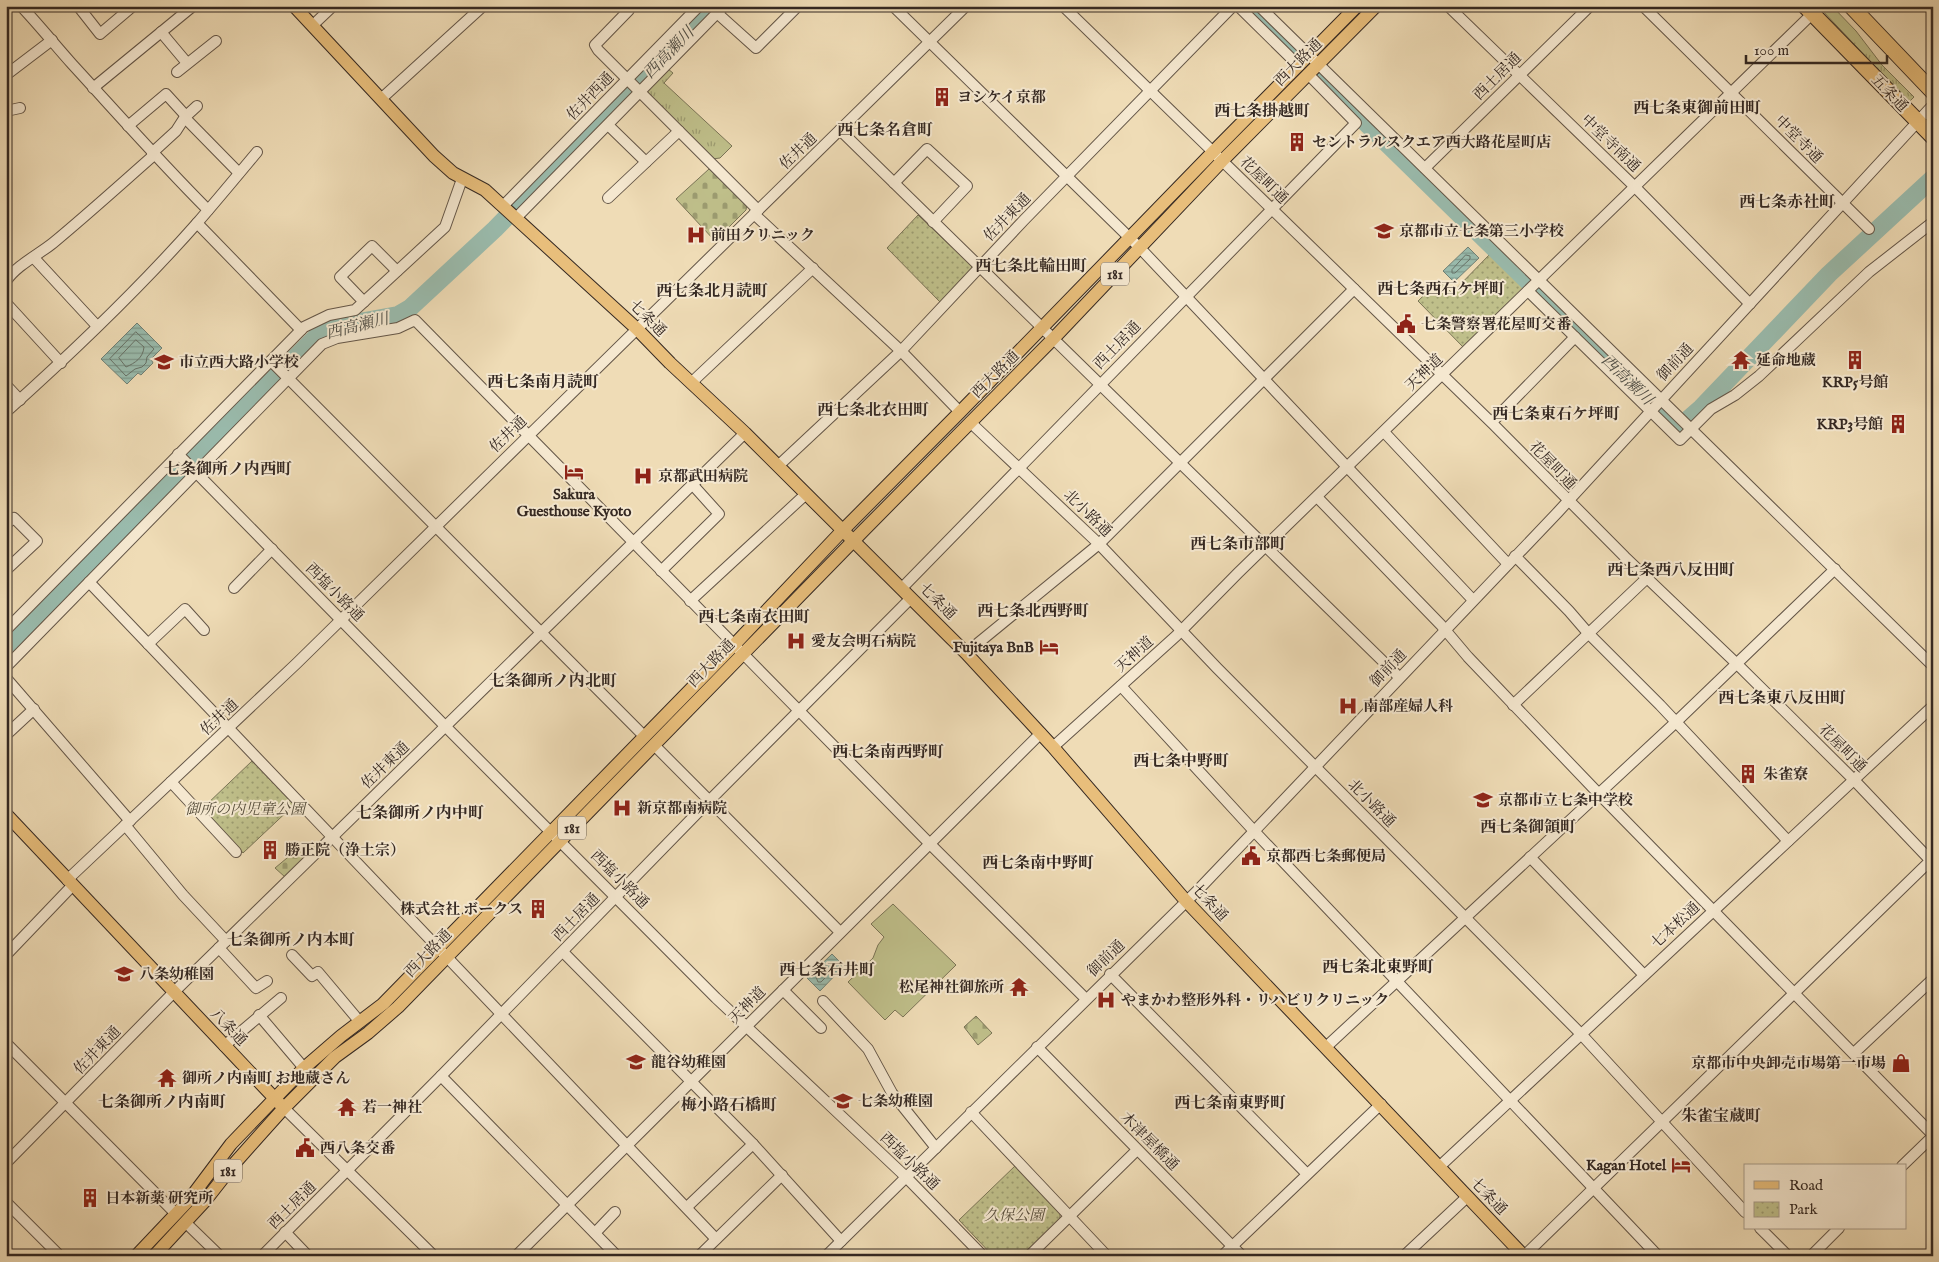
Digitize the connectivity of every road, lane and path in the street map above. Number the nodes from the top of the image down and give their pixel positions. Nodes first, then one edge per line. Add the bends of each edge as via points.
1 (21, 6) edge
2 (78, 6) edge
3 (133, 6) edge
4 (193, 6) edge
5 (294, 6) edge
6 (333, 6) edge
7 (483, 6) edge
8 (625, 6) edge
9 (699, 6) edge
10 (798, 6) edge
11 (893, 6) edge
12 (966, 6) edge
13 (1063, 6) edge
14 (1233, 6) edge
15 (1238, 6) edge
16 (1259, 6) edge
17 (1357, 6) edge
18 (1376, 6) edge
19 (1448, 6) edge
20 (1590, 6) edge
21 (1643, 6) edge
22 (1851, 6) edge
23 (721, 10) edge
24 (1809, 10) edge
25 (313, 25) junction
26 (161, 32) junction
27 (52, 40) junction
28 (216, 41) dead end
29 (929, 42) junction
30 (1314, 60) junction
31 (187, 63) junction
32 (1304, 71) junction
33 (177, 72) dead end
34 (1519, 74) junction
35 (6, 75) edge
36 (627, 80) junction
37 (94, 88) junction
38 (1150, 91) junction
39 (639, 92) junction
40 (1933, 92) edge
41 (1732, 93) junction
42 (381, 99) junction
43 (1933, 105) edge
44 (197, 106) dead end
45 (20, 108) dead end
46 (6, 111) edge
47 (186, 116) junction
48 (1918, 121) junction
49 (608, 125) junction
50 (128, 126) junction
51 (840, 130) junction
52 (678, 131) junction
53 (1933, 137) edge
54 (257, 152) dead end
55 (1213, 152) junction
56 (153, 154) junction
57 (1222, 161) junction
58 (646, 162) junction
59 (1425, 168) junction
60 (239, 173) junction
61 (1066, 176) junction
62 (462, 179) junction
63 (894, 183) junction
64 (1635, 188) junction
65 (608, 198) dead end
66 (1842, 203) junction
67 (504, 207) junction
68 (1271, 208) junction
69 (208, 210) junction
70 (756, 212) junction
71 (516, 218) junction
72 (933, 222) junction
73 (1933, 222) edge
74 (197, 223) junction
75 (1869, 229) dead end
76 (1130, 238) junction
77 (1140, 248) junction
78 (34, 258) junction
79 (813, 268) junction
80 (979, 268) junction
81 (397, 271) junction
82 (6, 281) edge
83 (1534, 285) junction
84 (1354, 289) junction
85 (1186, 296) junction
86 (364, 302) junction
87 (6, 303) edge
88 (1750, 304) junction
89 (98, 326) junction
90 (1041, 328) junction
91 (637, 329) junction
92 (301, 330) junction
93 (1576, 337) junction
94 (1053, 339) junction
95 (901, 351) junction
96 (271, 360) junction
97 (61, 363) junction
98 (1443, 375) junction
99 (288, 378) junction
100 (1263, 378) junction
101 (691, 383) junction
102 (6, 385) edge
103 (1099, 385) junction
104 (20, 400) junction
105 (1656, 405) junction
106 (6, 412) edge
107 (960, 412) junction
108 (970, 422) junction
109 (1492, 422) junction
110 (1687, 425) junction
111 (1384, 432) junction
112 (745, 433) junction
113 (528, 436) junction
114 (178, 454) junction
115 (1178, 463) junction
116 (778, 466) junction
117 (1348, 467) junction
118 (1018, 468) junction
119 (195, 472) junction
120 (692, 484) junction
121 (806, 494) junction
122 (1317, 497) junction
123 (1567, 501) junction
124 (6, 524) edge
125 (435, 527) junction
126 (843, 530) junction
127 (854, 540) junction
128 (633, 542) junction
129 (1099, 544) junction
130 (1265, 548) junction
131 (272, 549) junction
132 (1512, 560) junction
133 (1835, 569) junction
134 (6, 570) edge
135 (661, 572) junction
136 (1647, 578) junction
137 (89, 582) junction
138 (234, 588) dead end
139 (902, 588) junction
140 (912, 598) junction
141 (1473, 600) junction
142 (690, 601) junction
143 (341, 620) junction
144 (6, 630) edge
145 (204, 630) dead end
146 (1181, 630) junction
147 (1445, 630) junction
148 (541, 633) junction
149 (1588, 634) junction
150 (148, 644) junction
151 (738, 650) junction
152 (966, 653) junction
153 (1737, 664) junction
154 (1933, 666) edge
155 (6, 667) edge
156 (6, 678) edge
157 (1399, 678) junction
158 (1121, 686) junction
159 (1513, 705) junction
160 (34, 709) junction
161 (1931, 710) edge
162 (798, 711) junction
163 (1676, 722) junction
164 (445, 726) junction
165 (229, 728) junction
166 (1041, 733) junction
167 (6, 735) edge
168 (649, 741) junction
169 (1053, 747) junction
170 (1315, 767) junction
171 (1854, 780) junction
172 (171, 782) junction
173 (1598, 793) junction
174 (709, 801) junction
175 (6, 814) edge
176 (127, 823) junction
177 (1254, 831) junction
178 (555, 836) junction
179 (332, 837) junction
180 (1788, 841) junction
181 (930, 845) junction
182 (236, 852) dead end
183 (1530, 857) junction
184 (1932, 862) edge
185 (70, 882) junction
186 (616, 897) junction
187 (1186, 901) junction
188 (1713, 910) junction
189 (1464, 917) junction
190 (840, 932) junction
191 (222, 944) junction
192 (443, 952) junction
193 (563, 952) junction
194 (6, 955) edge
195 (292, 955) dead end
196 (1110, 974) junction
197 (1644, 975) junction
198 (1933, 979) edge
199 (267, 981) dead end
200 (1398, 981) junction
201 (783, 990) junction
202 (174, 992) junction
203 (1794, 993) junction
204 (280, 998) dead end
205 (1086, 999) junction
206 (823, 1001) dead end
207 (502, 1013) junction
208 (259, 1015) junction
209 (360, 1022) junction
210 (746, 1027) junction
211 (821, 1028) dead end
212 (1581, 1034) junction
213 (6, 1043) edge
214 (224, 1046) junction
215 (1037, 1047) junction
216 (1326, 1047) junction
217 (1854, 1053) junction
218 (304, 1068) junction
219 (441, 1076) junction
220 (692, 1081) junction
221 (1510, 1100) junction
222 (66, 1102) junction
223 (279, 1103) junction
224 (1381, 1104) junction
225 (971, 1112) junction
226 (1661, 1121) junction
227 (1933, 1136) edge
228 (753, 1144) junction
229 (628, 1146) junction
230 (936, 1148) junction
231 (1137, 1150) junction
232 (6, 1163) edge
233 (1904, 1164) edge
234 (1439, 1167) junction
235 (347, 1171) junction
236 (1307, 1174) junction
237 (782, 1175) junction
238 (906, 1177) junction
239 (1593, 1187) junction
240 (1467, 1197) junction
241 (6, 1202) edge
242 (568, 1205) junction
243 (687, 1207) junction
244 (1744, 1211) edge
245 (615, 1212) dead end
246 (1069, 1216) junction
247 (181, 1218) junction
248 (1762, 1230) edge
249 (1837, 1230) edge
250 (285, 1232) junction
251 (595, 1233) junction
252 (716, 1239) junction
253 (841, 1241) junction
254 (1232, 1246) junction
255 (60, 1256) edge
256 (136, 1256) edge
257 (154, 1256) edge
258 (220, 1256) edge
259 (262, 1256) edge
260 (308, 1256) edge
261 (434, 1256) edge
262 (516, 1256) edge
263 (617, 1256) edge
264 (699, 1256) edge
265 (826, 1256) edge
266 (983, 1256) edge
267 (1028, 1256) edge
268 (1107, 1256) edge
269 (1222, 1256) edge
270 (1242, 1256) edge
271 (1404, 1256) edge
272 (1524, 1256) edge
273 (1658, 1256) edge
274 (1788, 1256) edge
275 (1811, 1256) edge

1 - 27 street
2 - 3 street via 100,34
4 - 26 street
5 - 25 main road, 七条通
6 - 25 street
7 - 42 street
8 - 36 street via 629,10 595,45
9 - 36 street, 佐井西通
10 - 23 street via 756,48
11 - 29 street
12 - 29 street, 佐井通
13 - 38 street, 花屋町通
14 - 38 street, 佐井東通
15 - 32 street
16 - 30 street
17 - 30 main road, 西大路通 / 181
18 - 30 main road, 西大路通 / 181
19 - 34 street, 中堂寺南通
20 - 34 street, 西土居通
21 - 41 street, 中堂寺通
22 - 40 highway, 五条通
23 - 39 street
24 - 41 street, 天神道
24 - 48 highway, 五条通
25 - 42 main road, 七条通
26 - 31 street
26 - 37 street
27 - 35 street
27 - 37 street
28 - 31 street via 194,61
29 - 51 street, 佐井通
29 - 61 street
30 - 32 main road, 西大路通 / 181
30 - 59 street
31 - 33 street
32 - 55 main road, 西大路通 / 181
32 - 57 main road, 西大路通 / 181
32 - 68 street, 西土居通 via 1356,123
34 - 59 street, 西土居通
34 - 64 street, 中堂寺南通
36 - 39 street
36 - 67 street, 佐井西通
37 - 50 street
38 - 55 street, 花屋町通
38 - 61 street, 佐井東通
39 - 49 street
39 - 52 street
41 - 64 street, 天神道
41 - 66 street, 中堂寺通
42 - 62 main road, 七条通 via 434,156
43 - 48 street, 御前通
44 - 47 street
45 - 46 street
47 - 50 street via 166,94
47 - 56 street via 176,132
47 - 60 street
48 - 53 highway, 五条通
48 - 66 street, 御前通
49 - 58 street
49 - 71 street
50 - 56 street
51 - 63 street
51 - 70 street, 佐井通
52 - 58 street
52 - 70 street
54 - 60 street
55 - 57 street, 花屋町通
55 - 76 main road, 西大路通 / 181
56 - 69 street
56 - 78 street
57 - 68 street, 花屋町通
57 - 77 main road, 西大路通 / 181
58 - 65 street
59 - 83 street
60 - 69 street
61 - 76 street
61 - 80 street, 佐井東通
62 - 67 main road, 七条通 via 485,190
62 - 81 street via 445,227
63 - 72 street
63 - 72 street via 927,148 967,186
64 - 83 street, 天神道
64 - 88 street, 中堂寺南通
66 - 75 street, 中堂寺通
66 - 88 street, 御前通
67 - 71 main road, 七条通
68 - 84 street, 花屋町通
68 - 85 street, 西土居通
69 - 74 street
70 - 79 street
70 - 91 street, 佐井通
71 - 91 main road, 七条通
72 - 80 street
73 - 110 street via 1869,272 1759,376
74 - 89 street
74 - 92 street
76 - 77 street
76 - 90 main road, 西大路通 / 181
77 - 85 street
77 - 94 main road, 西大路通 / 181
78 - 82 street via 14,270
78 - 89 street
79 - 95 street
79 - 101 street
80 - 90 street
80 - 95 street, 佐井東通
81 - 86 street
81 - 86 street via 372,246 340,277
83 - 93 street
83 - 98 street, 天神道
83 - 105 street
84 - 98 street, 花屋町通
84 - 100 street
85 - 100 street
85 - 103 street, 西土居通
86 - 92 street via 355,310 315,320
87 - 97 street
88 - 105 street, 御前通
89 - 97 street
90 - 94 street
90 - 107 main road, 西大路通 / 181
91 - 101 main road, 七条通
91 - 113 street, 佐井通
92 - 96 street
93 - 105 street
93 - 109 street
94 - 103 street
94 - 108 main road, 西大路通 / 181
95 - 107 street
95 - 116 street, 佐井東通
96 - 99 street
96 - 114 street
97 - 104 street
98 - 109 street, 花屋町通
98 - 111 street, 天神道
99 - 113 street via 322,344 337,338 398,328 415,320
99 - 119 street
99 - 125 street
100 - 115 street
100 - 117 street
101 - 112 main road, 七条通
102 - 104 street
103 - 115 street
103 - 118 street, 西土居通
104 - 106 street
105 - 110 street
105 - 110 street via 1680,440
105 - 123 street, 御前通
107 - 126 main road, 西大路通 / 181
108 - 118 street, 北小路通
108 - 127 main road, 西大路通 / 181
109 - 123 street, 花屋町通
110 - 133 street
111 - 117 street, 天神道
111 - 132 street
112 - 116 main road, 七条通
112 - 120 street, 佐井東通
113 - 125 street, 佐井通
113 - 128 street
114 - 119 street, 西塩小路通
114 - 144 street
115 - 129 street
115 - 130 street
116 - 121 main road, 七条通
117 - 122 street, 天神道
117 - 141 street
118 - 129 street, 北小路通
118 - 139 street, 西土居通
119 - 131 street, 西塩小路通
119 - 137 street
120 - 128 street, 佐井東通
120 - 135 street via 719,514
121 - 126 main road, 七条通
121 - 142 street
122 - 130 street, 天神道
122 - 147 street
123 - 132 street, 御前通
123 - 136 street, 花屋町通
124 - 134 street via 14,518 37,541
125 - 143 street, 佐井通
125 - 148 street
126 - 127 main road, 七条通
126 - 151 main road, 西大路通 / 181
127 - 139 main road, 七条通
127 - 151 main road, 西大路通 / 181
128 - 135 street
128 - 148 street, 佐井東通
129 - 146 street, 北小路通
129 - 152 street
130 - 146 street, 天神道
130 - 157 street
131 - 138 street
131 - 143 street, 西塩小路通
132 - 141 street, 御前通
132 - 149 street via 1569,611
133 - 153 street
133 - 154 street
135 - 142 street
136 - 149 street
136 - 153 street, 花屋町通
137 - 150 street
137 - 155 street
139 - 140 main road, 七条通
140 - 152 main road, 七条通
140 - 162 street, 西土居通
141 - 147 street, 御前通
142 - 151 street
143 - 164 street, 西塩小路通
143 - 165 street, 佐井通
145 - 150 street via 185,609
146 - 158 street, 天神道
146 - 170 street, 北小路通
147 - 157 street, 御前通
147 - 159 street
148 - 164 street, 佐井東通
148 - 168 street
149 - 159 street
149 - 163 street
150 - 165 street
151 - 162 street
151 - 168 main road, 西大路通 / 181
152 - 166 main road, 七条通
153 - 163 street
153 - 171 street, 花屋町通
156 - 160 street
157 - 170 street, 御前通
158 - 169 street, 天神道
158 - 177 street
159 - 173 street
160 - 167 street
160 - 176 street
161 - 171 street, 七本松通
162 - 174 street, 西土居通
162 - 181 street
163 - 173 street
163 - 180 street
164 - 178 street, 西塩小路通
164 - 179 street, 佐井東通
165 - 172 street, 佐井通
165 - 179 street
166 - 169 main road, 七条通
166 - 181 street, 天神道
168 - 174 street
168 - 178 main road, 西大路通 / 181
169 - 187 main road, 七条通
170 - 177 street, 御前通
170 - 189 street, 北小路通
171 - 180 street, 七本松通
171 - 184 street, 花屋町通
172 - 176 street, 佐井通
172 - 182 street
173 - 183 street
173 - 188 street
174 - 186 street, 西土居通
174 - 190 street
175 - 185 main road, 八条通
176 - 185 street, 佐井通
176 - 191 street
177 - 187 street, 御前通
177 - 200 street
178 - 186 street, 西塩小路通
178 - 192 main road, 西大路通 / 181
179 - 191 street, 佐井東通
179 - 192 street
180 - 188 street, 七本松通
181 - 190 street, 天神道
181 - 205 street
183 - 189 street
183 - 197 street
184 - 203 street
185 - 194 street, 佐井通
185 - 202 main road, 八条通
186 - 193 street, 西土居通
186 - 210 street, 西塩小路通
187 - 196 street, 御前通
187 - 216 main road, 七条通
188 - 197 street, 七本松通
188 - 203 street
189 - 200 street
189 - 212 street, 北小路通
190 - 201 street, 天神道
191 - 199 street via 256,988
191 - 202 street, 佐井東通
192 - 207 street
192 - 209 main road, 西大路通 / 181
192 - 223 main road, 西大路通 / 181 via 383,1020
193 - 207 street, 西土居通
193 - 220 street
195 - 209 street via 312,976 318,972
196 - 205 street, 御前通
196 - 236 street
197 - 212 street, 七本松通
198 - 217 street
200 - 216 street
200 - 221 street
201 - 210 street, 天神道
201 - 211 street
202 - 214 main road, 八条通
202 - 222 street, 佐井東通
203 - 217 street
203 - 226 street
204 - 208 street
205 - 215 street, 御前通
206 - 230 street via 868,1049 892,1093
207 - 219 street, 西土居通
207 - 229 street
208 - 214 street
208 - 218 street
209 - 218 main road, 西大路通 / 181
210 - 220 street, 天神道
210 - 238 street, 西塩小路通
212 - 221 street, 七本松通
212 - 226 street, 北小路通
213 - 222 street
214 - 223 main road, 八条通
215 - 225 street, 御前通
215 - 231 street, 木津屋橋通
216 - 224 main road, 七条通
217 - 227 street
218 - 223 main road, 西大路通 / 181
219 - 235 street, 西土居通
219 - 242 street
220 - 228 street
220 - 229 street, 天神道
221 - 234 street, 七本松通
221 - 239 street
222 - 232 street, 佐井東通
222 - 247 street
223 - 235 street, 八条通
223 - 247 main road, 西大路通 / 181 via 205,1201
224 - 234 main road, 七条通
224 - 236 street
225 - 230 street, 御前通
225 - 246 street
226 - 239 street
226 - 244 street, 北小路通
227 - 233 street
228 - 237 street
228 - 243 street
229 - 242 street, 天神道
229 - 243 street
230 - 238 street, 御前通
231 - 246 street
231 - 254 street, 木津屋橋通
234 - 240 main road, 七条通
235 - 250 street, 西土居通
235 - 261 street, 八条通
236 - 254 street
237 - 252 street
237 - 253 street
238 - 253 street, 御前通
238 - 266 street, 西塩小路通
239 - 272 street
239 - 273 street
240 - 271 street
240 - 272 main road, 七条通
241 - 255 street
242 - 251 street
242 - 262 street, 天神道
243 - 252 street
245 - 251 street
246 - 267 street
246 - 268 street
247 - 256 main road, 西大路通 / 181
247 - 257 main road, 西大路通 / 181
247 - 258 street
248 - 274 street
249 - 275 street
250 - 259 street, 西土居通
250 - 260 street
251 - 263 street
252 - 264 street
253 - 265 street, 御前通
254 - 269 street
254 - 270 street, 木津屋橋通

